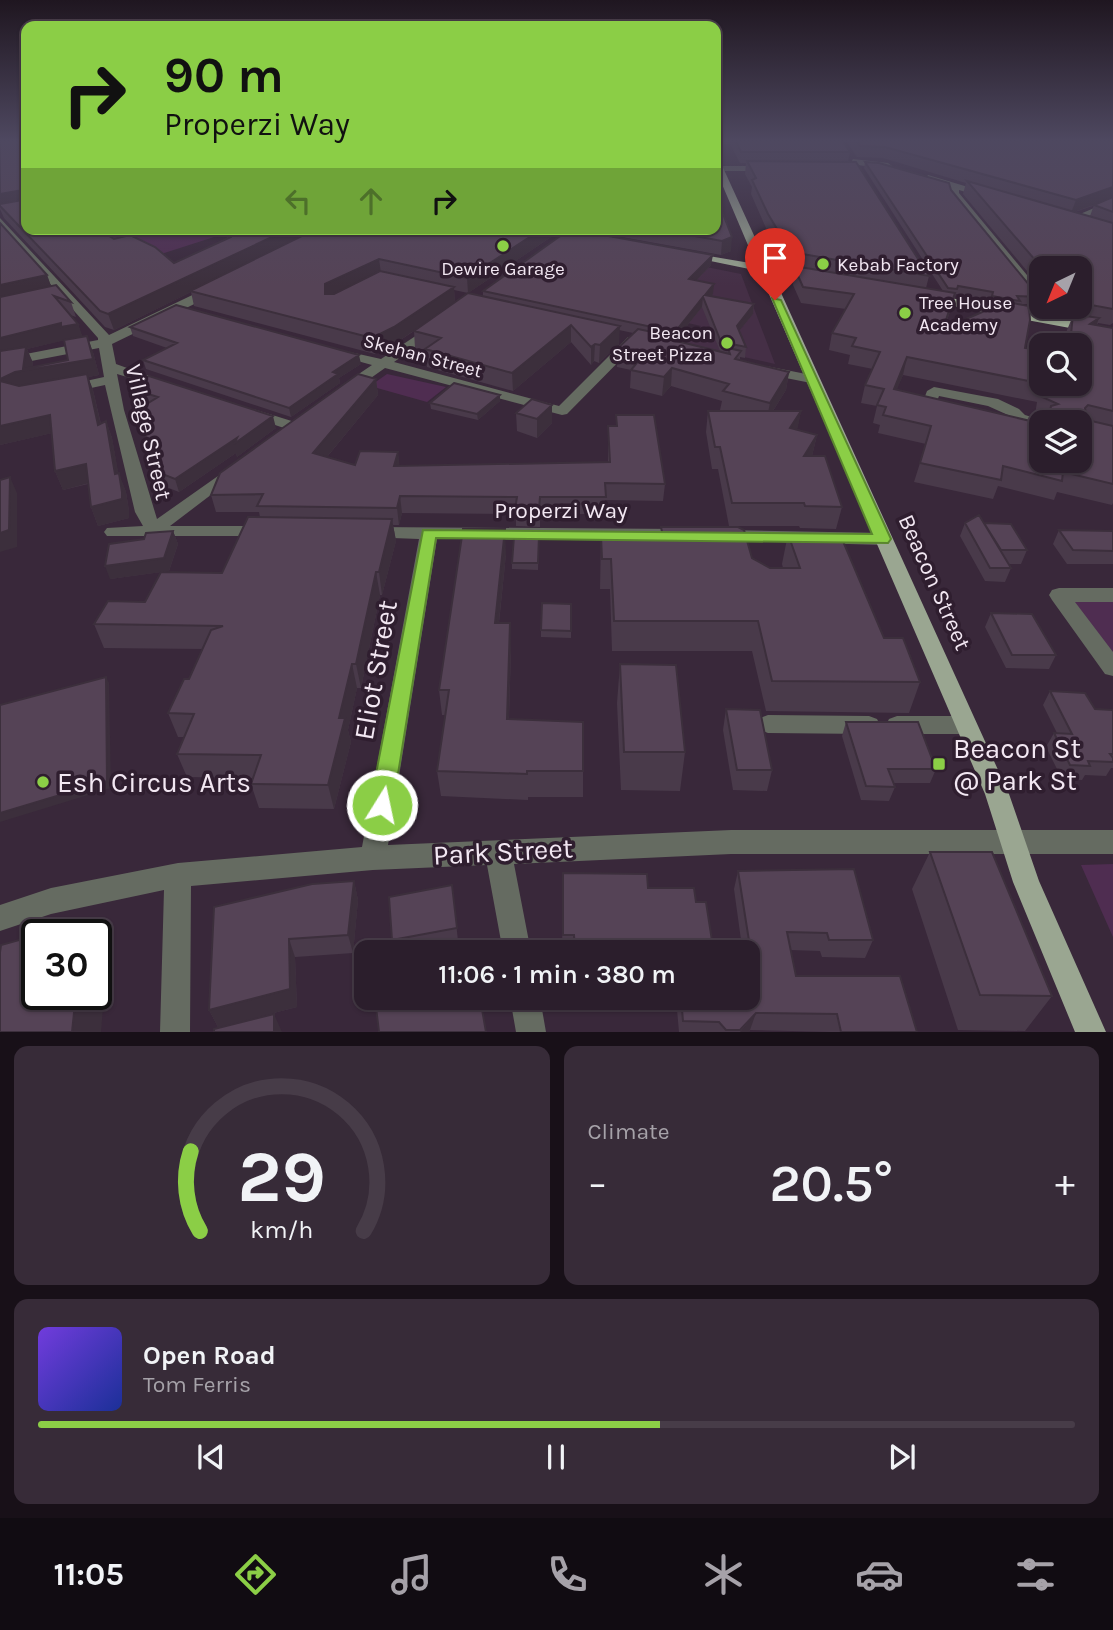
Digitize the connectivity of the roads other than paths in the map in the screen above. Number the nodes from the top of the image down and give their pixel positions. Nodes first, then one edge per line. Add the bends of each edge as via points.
1 (727, 189) edge
2 (955, 189) edge
3 (963, 189) edge
4 (1000, 199) edge
5 (1113, 203) edge
6 (2, 215) edge
7 (1059, 216) edge
8 (1071, 220) junction
9 (1092, 226) edge
10 (560, 235) edge
11 (579, 235) edge
12 (600, 239) edge
13 (544, 248) edge
14 (672, 253) edge
15 (761, 268) junction
16 (833, 281) edge
17 (927, 281) edge
18 (1029, 284) edge
19 (223, 285) edge
20 (65, 293) junction
21 (914, 296) edge
22 (47, 297) edge
23 (940, 301) junction
24 (179, 308) junction
25 (202, 314) edge
26 (444, 319) edge
27 (1058, 319) edge
28 (1061, 323) junction
29 (1113, 332) edge
30 (633, 340) edge
31 (104, 344) junction
32 (321, 347) edge
33 (0, 363) edge
34 (383, 364) junction
35 (754, 367) edge
36 (112, 373) junction
37 (811, 379) junction
38 (186, 391) edge
39 (48, 393) edge
40 (334, 397) edge
41 (236, 407) edge
42 (960, 414) edge
43 (1020, 418) junction
44 (1029, 420) edge
45 (1003, 424) edge
46 (293, 426) edge
47 (250, 458) edge
48 (153, 530) junction
49 (113, 532) dead end
50 (283, 532) edge
51 (349, 533) edge
52 (429, 533) junction
53 (883, 539) junction
54 (1113, 595) edge
55 (1113, 668) edge
56 (768, 724) dead end
57 (966, 726) junction
58 (1013, 842) junction
59 (1113, 842) edge
60 (498, 851) junction
61 (373, 858) junction
62 (177, 875) junction
63 (0, 918) edge
64 (515, 940) edge
65 (527, 1010) edge
66 (175, 1031) edge
67 (531, 1031) edge
68 (1091, 1031) edge

1 - 15 main road, Beacon Street
2 - 18 street
3 - 4 street
5 - 8 street
6 - 20 street, Village Street
7 - 8 street
8 - 9 street
10 - 13 street
11 - 12 main road
14 - 15 main road
15 - 16 main road
15 - 37 main road, Beacon Street
17 - 23 street
19 - 24 street
20 - 22 street
20 - 31 street, Village Street via 104,337
21 - 23 main road
23 - 28 main road
24 - 25 street
24 - 31 street
26 - 34 street
27 - 28 street
28 - 29 main road
30 - 34 street, Skehan Street via 562,411
31 - 33 street
31 - 36 street, Village Street
32 - 34 street, Skehan Street
34 - 40 street
35 - 37 street
36 - 38 street
36 - 39 street
36 - 48 street, Village Street via 117,410
37 - 53 main road, Beacon Street
41 - 46 street
42 - 43 street via 928,407 933,391 1003,406
43 - 44 street
43 - 45 street via 1014,424
47 - 48 street
48 - 49 street
48 - 50 street
51 - 52 street, Properzi Way
52 - 53 street, Properzi Way
52 - 61 street, Eliot Street
53 - 57 main road, Beacon Street
54 - 55 street via 1059,595
56 - 57 street
57 - 58 main road, Beacon Street
58 - 59 street, Park Street
58 - 60 street, Park Street via 731,842
58 - 68 main road, Beacon Street
60 - 61 street, Park Street
60 - 64 street
61 - 62 street, Park Street
62 - 63 street, Park Street via 51,901
62 - 66 street
65 - 67 street

